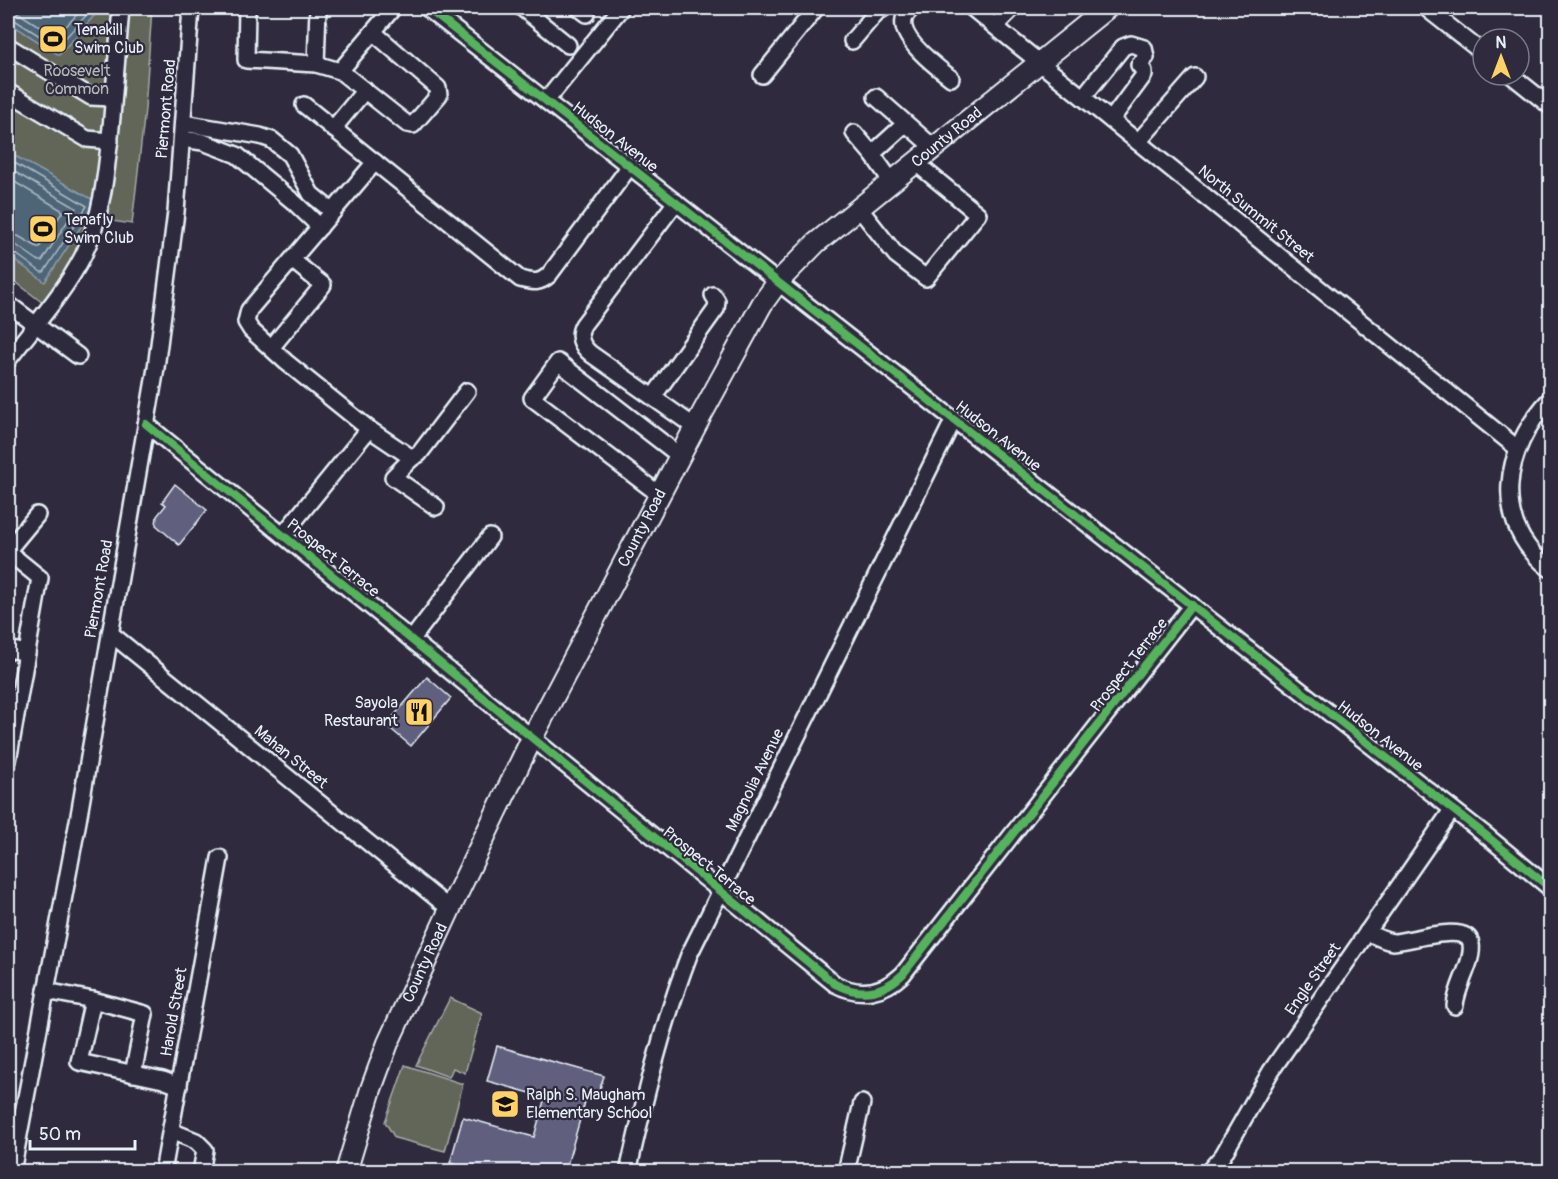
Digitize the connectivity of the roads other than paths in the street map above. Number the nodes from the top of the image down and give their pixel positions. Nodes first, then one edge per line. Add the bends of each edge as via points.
1 (121, 8) edge
2 (191, 8) edge
3 (247, 8) edge
4 (318, 8) edge
5 (393, 8) edge
6 (522, 8) edge
7 (621, 8) edge
8 (816, 8) edge
9 (912, 8) edge
10 (972, 8) edge
11 (1013, 8) edge
12 (1107, 8) edge
13 (1426, 8) edge
14 (879, 9) edge
15 (438, 11) edge
16 (995, 26) junction
17 (373, 32) junction
18 (852, 41) dead end
19 (1471, 44) edge
20 (568, 45) dead end
21 (8, 46) edge
22 (1040, 62) junction
23 (316, 64) junction
24 (340, 71) junction
25 (762, 75) dead end
26 (1195, 77) dead end
27 (951, 78) dead end
28 (1526, 87) edge
29 (365, 90) junction
30 (8, 92) edge
31 (876, 97) dead end
32 (1083, 97) junction
33 (113, 98) junction
34 (546, 101) junction
35 (304, 105) dead end
36 (1551, 106) edge
37 (1111, 120) junction
38 (905, 124) junction
39 (333, 129) junction
40 (182, 131) junction
41 (854, 133) dead end
42 (110, 141) junction
43 (1138, 141) junction
44 (934, 148) junction
45 (872, 154) junction
46 (375, 162) junction
47 (916, 163) junction
48 (630, 166) junction
49 (302, 176) junction
50 (892, 182) junction
51 (277, 188) junction
52 (676, 202) junction
53 (859, 208) junction
54 (333, 212) junction
55 (320, 227) junction
56 (292, 260) junction
57 (778, 282) junction
58 (713, 295) dead end
59 (8, 304) edge
60 (34, 326) junction
61 (271, 348) junction
62 (78, 356) dead end
63 (8, 360) edge
64 (467, 391) dead end
65 (653, 397) junction
66 (1551, 399) edge
67 (954, 419) junction
68 (146, 424) junction
69 (695, 427) junction
70 (369, 429) junction
71 (1517, 448) junction
72 (680, 456) junction
73 (412, 458) junction
74 (660, 495) junction
75 (436, 507) dead end
76 (37, 515) dead end
77 (283, 535) junction
78 (490, 537) dead end
79 (8, 551) edge
80 (1551, 569) edge
81 (1192, 605) junction
82 (110, 633) junction
83 (412, 639) junction
84 (8, 649) edge
85 (27, 653) junction
86 (532, 738) junction
87 (8, 761) edge
88 (1452, 810) junction
89 (220, 858) dead end
90 (1551, 888) edge
91 (720, 892) junction
92 (450, 909) junction
93 (1367, 932) junction
94 (46, 991) junction
95 (93, 1000) junction
96 (1455, 1006) dead end
97 (133, 1074) junction
98 (179, 1086) junction
99 (862, 1103) dead end
100 (171, 1131) junction
101 (12, 1172) edge
102 (164, 1172) edge
103 (201, 1172) edge
104 (346, 1172) edge
105 (628, 1172) edge
106 (846, 1172) edge
107 (1208, 1172) edge

1 - 33 street
2 - 40 street, Piermont Road
3 - 23 street via 246,60
4 - 23 street
5 - 17 street
6 - 20 street
7 - 34 street
8 - 25 street
9 - 27 street via 904,18 912,42
10 - 16 street, North Summit Street
11 - 16 street
12 - 22 main road, County Road
13 - 19 street
14 - 18 street
15 - 34 street, Hudson Avenue
16 - 22 street, North Summit Street
17 - 24 street
17 - 29 street via 438,88 439,96 413,125
21 - 33 street via 91,97
22 - 32 street, North Summit Street
22 - 44 main road, County Road
23 - 24 street
24 - 29 street
26 - 43 street
28 - 36 street
29 - 39 street
30 - 42 street via 87,139
31 - 38 street
32 - 37 street, North Summit Street
32 - 37 street via 1123,47 1131,44 1144,48 1146,57 1139,65 1144,75
33 - 42 street
34 - 48 street, Hudson Avenue
35 - 39 street
37 - 43 street, North Summit Street
38 - 44 street
38 - 45 street
39 - 46 street
40 - 49 street via 272,140 290,155
40 - 51 street via 237,155
40 - 68 street, Piermont Road via 167,290
41 - 45 street
42 - 60 street via 107,176 94,229 67,282
43 - 71 street, North Summit Street
44 - 47 main road, County Road
45 - 50 street
46 - 48 street via 520,279 534,282 549,275
46 - 54 street
47 - 50 main road, County Road
47 - 53 street via 978,214 926,278 896,255
48 - 52 street, Hudson Avenue
49 - 51 street
49 - 54 street via 311,194
50 - 53 main road, County Road
51 - 55 street
52 - 57 street, Hudson Avenue
52 - 65 street via 580,330 579,337 584,349
53 - 57 main road, County Road via 799,258
54 - 55 street
55 - 56 street
56 - 61 street via 249,310 246,322
56 - 61 street via 323,285
57 - 67 street, Hudson Avenue
57 - 69 main road, County Road
58 - 65 street via 716,309 671,360
59 - 60 street
60 - 62 street
60 - 63 street
61 - 70 street
64 - 73 street
65 - 69 street
66 - 71 street via 1536,415
67 - 81 street, Hudson Avenue
67 - 91 street, Magnolia Avenue
68 - 77 street, Prospect Terrace
68 - 82 street, Piermont Road
69 - 72 main road, County Road
70 - 73 street
70 - 77 street
71 - 80 street via 1511,473 1512,509 1527,545
72 - 74 main road, County Road
72 - 74 street via 558,362 532,398
73 - 75 street via 393,477
74 - 86 main road, County Road
76 - 79 street
77 - 83 street, Prospect Terrace
78 - 83 street
79 - 85 street via 40,578
81 - 88 street, Hudson Avenue
81 - 91 street, Prospect Terrace via 894,983 859,992 835,984
82 - 92 street, Mahan Street
82 - 94 street, Piermont Road
83 - 86 street, Prospect Terrace
84 - 85 street
85 - 87 street
86 - 91 street, Prospect Terrace
86 - 92 main road, County Road
88 - 90 street, Hudson Avenue
88 - 93 street, Engle Street
89 - 98 street, Harold Street
91 - 105 street, Magnolia Avenue via 673,998
92 - 104 main road, County Road via 388,1043
93 - 96 street via 1393,942 1453,933 1469,938 1472,945
93 - 107 street, Engle Street via 1271,1071 1223,1155
94 - 95 street
94 - 101 street, Piermont Road
95 - 97 street via 145,1014
95 - 97 street via 80,1062
97 - 98 street
98 - 100 street, Harold Street
99 - 106 street
100 - 102 street, Harold Street
100 - 103 street via 196,1140 205,1150

